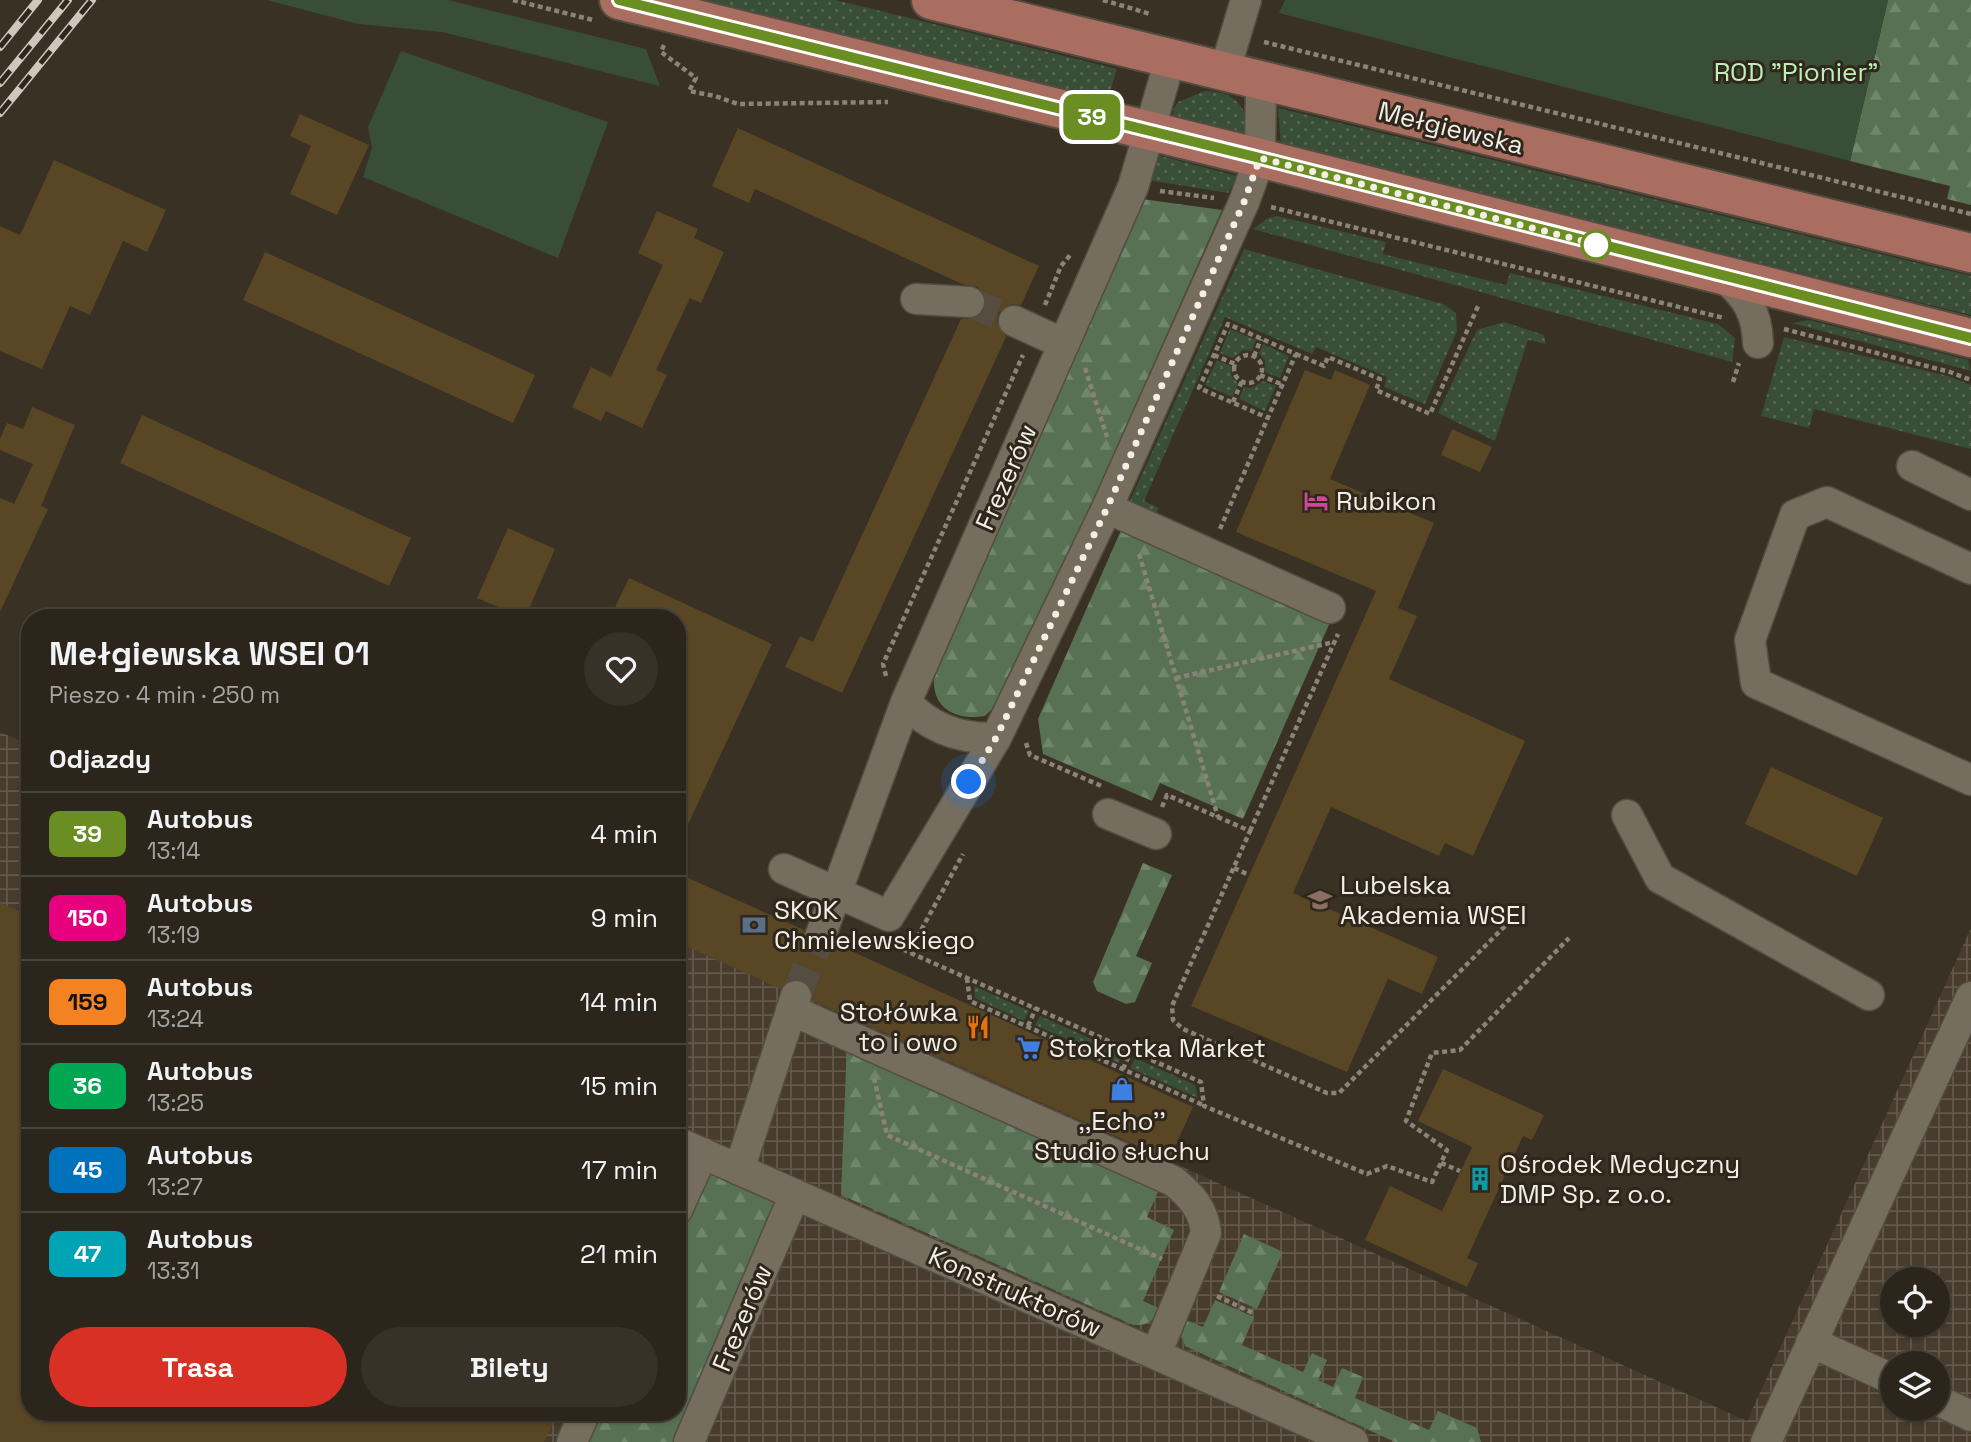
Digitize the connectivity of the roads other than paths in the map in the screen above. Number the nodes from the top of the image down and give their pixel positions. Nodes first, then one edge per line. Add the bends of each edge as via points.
1 (619, 0) edge
2 (931, 0) edge
3 (1246, 0) edge
4 (1170, 60) junction
5 (1224, 73) junction
6 (1261, 82) junction
7 (1149, 132) junction
8 (1260, 158) junction
9 (1971, 254) edge
10 (1725, 278) junction
11 (1802, 297) junction
12 (916, 299) dead end
13 (969, 302) tunnel mouth
14 (1024, 326) tunnel mouth
15 (1971, 338) edge
16 (1073, 352) junction
17 (1912, 466) dead end
18 (1971, 495) edge
19 (1107, 508) junction
20 (1971, 569) edge
21 (1335, 619) road end
22 (906, 702) junction
23 (996, 738) junction
24 (1971, 780) edge
25 (1108, 814) dead end
26 (1627, 814) dead end
27 (1156, 834) dead end
28 (784, 869) dead end
29 (836, 892) junction
30 (820, 937) tunnel mouth
31 (1869, 995) dead end
32 (1971, 997) edge
33 (690, 1147) edge
34 (686, 1166) edge
35 (739, 1170) junction
36 (795, 1194) junction
37 (1811, 1342) junction
38 (1156, 1354) junction
39 (1880, 1374) edge
40 (1950, 1406) edge
41 (1971, 1416) edge
42 (581, 1421) edge
43 (572, 1442) edge
44 (689, 1442) edge
45 (1353, 1442) edge
46 (1766, 1442) edge

1 - 7 main road
2 - 4 main road, Mełgiewska
3 - 5 street
4 - 5 main road, Mełgiewska
4 - 7 street, Frezerów
5 - 6 main road, Mełgiewska
6 - 8 street
6 - 9 main road, Mełgiewska
7 - 8 main road
7 - 16 street, Frezerów
8 - 10 main road
8 - 19 street
10 - 11 main road
10 - 11 street via 1751,305 1758,321 1752,342
11 - 15 main road
12 - 13 street
14 - 16 street
16 - 22 street, Frezerów
17 - 18 street
19 - 21 street
19 - 23 street
20 - 24 street via 1827,502 1795,515 1750,639 1756,683
22 - 23 street via 920,718 944,729 970,739
22 - 29 street, Frezerów
23 - 29 street via 889,916
25 - 27 street
26 - 31 street via 1660,878
28 - 29 street
29 - 30 street, Frezerów
32 - 37 street
33 - 34 street
33 - 35 street, Konstruktorów
35 - 36 street, Konstruktorów
35 - 38 street via 794,1003 865,1043 1173,1181 1189,1193 1206,1233
36 - 38 street, Konstruktorów
36 - 44 street, Frezerów
37 - 39 street
37 - 46 street
38 - 45 street, Konstruktorów
40 - 41 street
42 - 43 street

